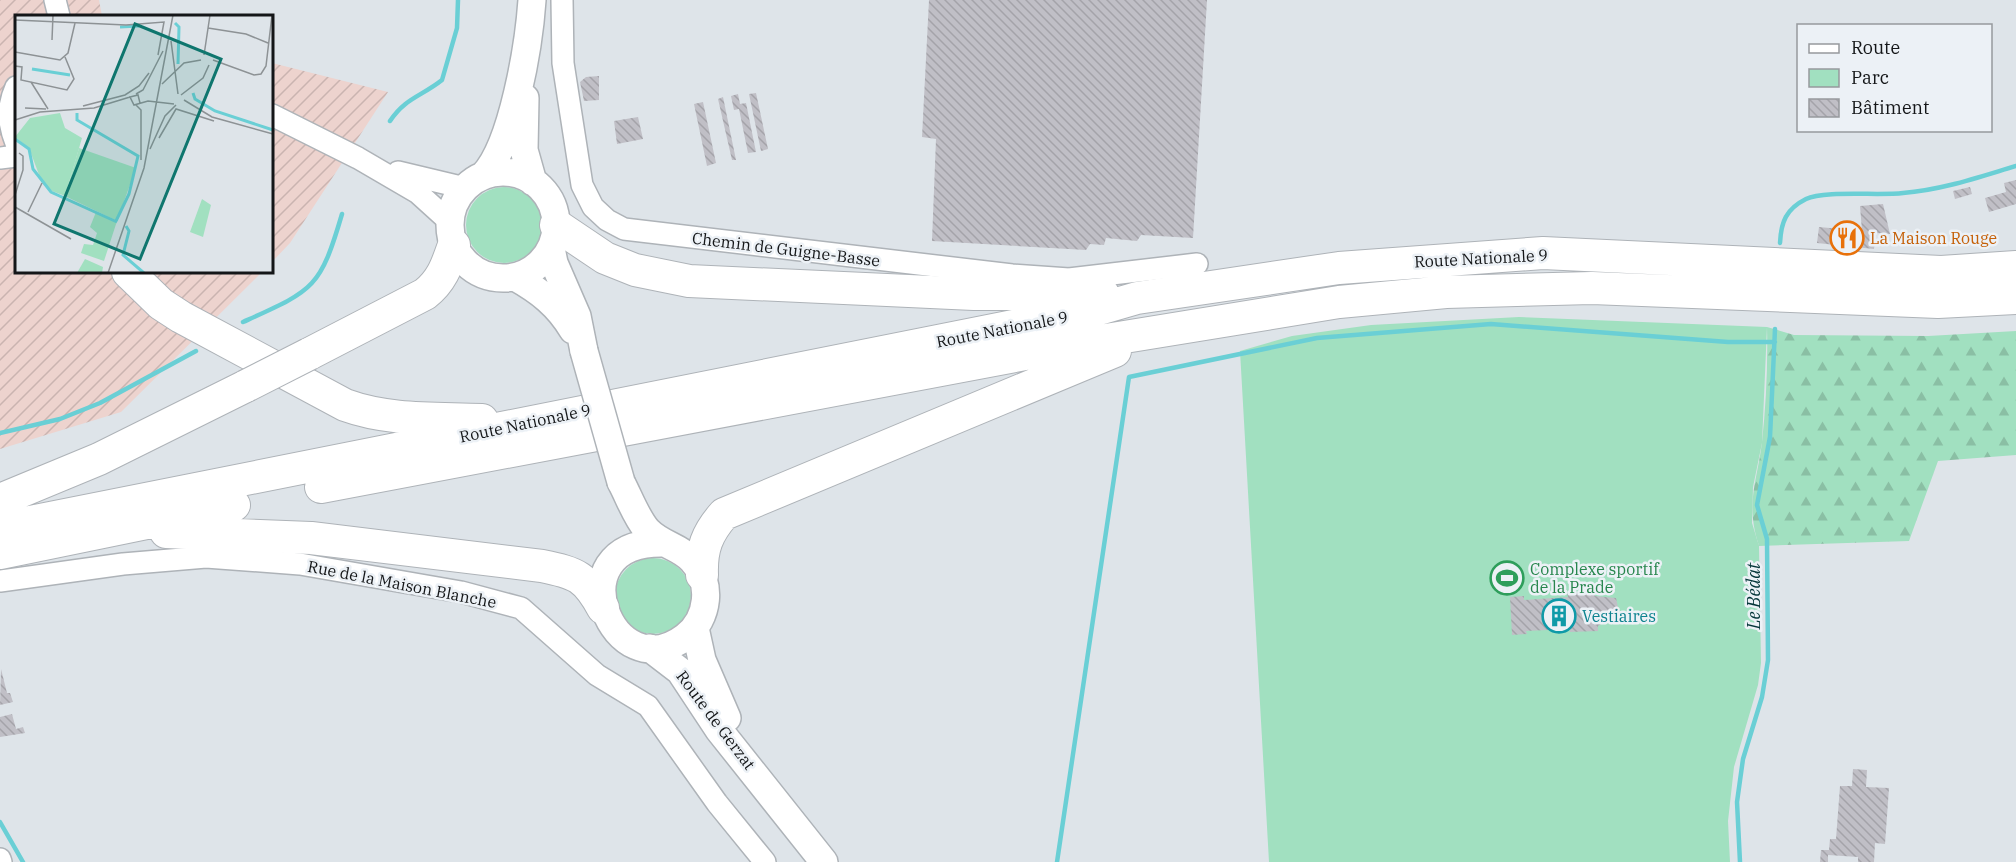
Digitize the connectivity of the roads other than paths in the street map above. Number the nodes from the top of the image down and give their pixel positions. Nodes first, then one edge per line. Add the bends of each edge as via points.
1 (49, 0) edge
2 (55, 0) edge
3 (532, 0) edge
4 (562, 0) edge
5 (47, 15) edge
6 (59, 15) edge
7 (526, 57) junction
8 (15, 90) edge
9 (273, 116) edge
10 (4, 122) edge
11 (15, 141) edge
12 (15, 156) edge
13 (0, 158) edge
14 (358, 158) junction
15 (474, 182) junction
16 (533, 182) junction
17 (452, 234) junction
18 (554, 236) junction
19 (1197, 264) dead end
20 (2016, 267) edge
21 (129, 273) edge
22 (515, 277) junction
23 (1137, 298) junction
24 (2016, 298) edge
25 (1156, 334) junction
26 (584, 351) junction
27 (533, 421) junction
28 (621, 482) junction
29 (0, 500) edge
30 (139, 527) junction
31 (0, 528) edge
32 (662, 543) junction
33 (0, 553) edge
34 (618, 557) junction
35 (702, 575) junction
36 (0, 581) edge
37 (603, 608) junction
38 (695, 628) junction
39 (650, 648) junction
40 (776, 799) junction
41 (765, 862) edge
42 (824, 862) edge

1 - 5 street
2 - 6 street
3 - 7 main road
4 - 19 street, Chemin de Guigne-Basse via 563,63 582,185 592,207 624,229 1069,279
7 - 15 main road via 501,148 493,166
7 - 16 main road via 524,150
8 - 10 street
9 - 14 street
10 - 11 street
12 - 13 street
14 - 15 street via 414,178
14 - 17 street via 418,194
15 - 16 main road via 500,172 518,174
15 - 17 main road via 455,204
16 - 18 main road via 553,208
17 - 22 main road via 462,258 479,272 500,278
17 - 29 highway, bridge via 445,271 429,291 99,459
18 - 22 main road via 542,261
18 - 23 highway via 635,270 689,281 974,294 1111,294
18 - 26 main road via 554,263 577,316
20 - 23 highway, Route Nationale 9 via 1941,272 1543,254 1339,268
21 - 27 highway via 181,317 362,411 400,417
22 - 26 main road via 539,290 562,312
23 - 27 highway, Route Nationale 9 via 1099,309
24 - 25 highway, Route Nationale 9 via 1938,302 1592,288 1446,292 1339,302
25 - 30 highway, Route Nationale 9 via 812,393 331,485
25 - 35 highway via 724,513 709,530 702,548
26 - 28 main road, bridge
27 - 31 highway, Route Nationale 9
28 - 32 main road via 646,528
28 - 34 main road via 623,532
30 - 33 highway, Route Nationale 9
30 - 37 highway via 159,532 311,538 542,566 579,576 591,586
32 - 34 main road via 646,543
32 - 35 main road via 692,560
34 - 37 main road via 603,581
35 - 38 main road via 705,602
36 - 41 street, Rue de la Maison Blanche via 206,557 300,564 461,592 521,608 597,675 648,706
37 - 39 main road via 620,636
38 - 39 main road via 675,643
38 - 40 main road, Route de Gerzat via 717,699
39 - 40 main road, Route de Gerzat via 680,671 719,730
40 - 42 main road, Route de Gerzat

